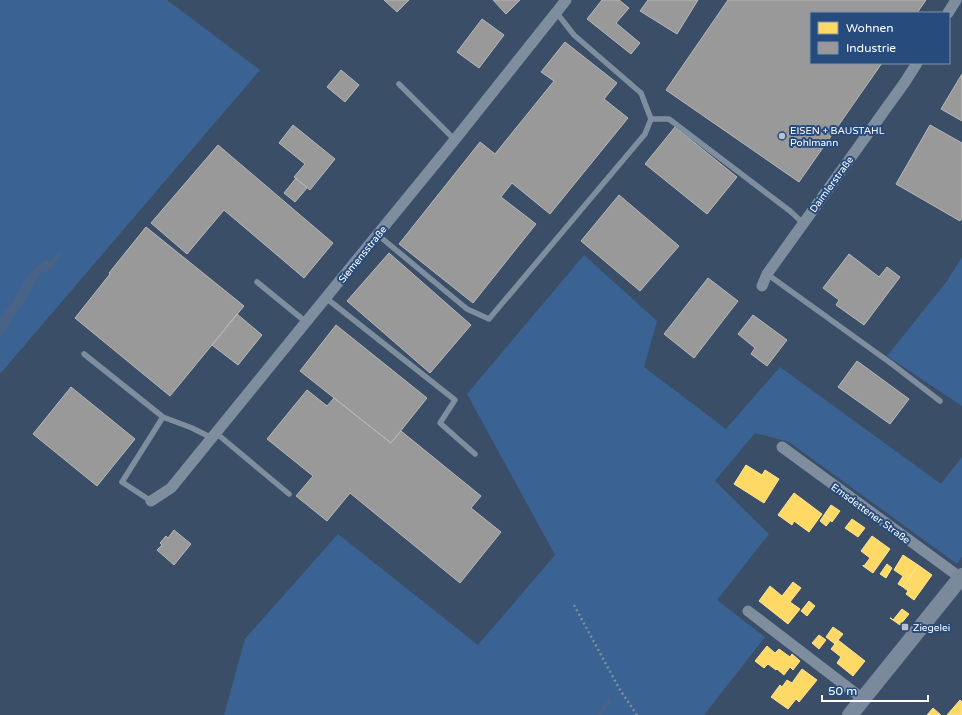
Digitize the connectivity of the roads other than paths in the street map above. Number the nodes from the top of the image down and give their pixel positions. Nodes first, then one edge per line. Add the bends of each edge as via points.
1 (566, 0) edge
2 (956, 0) edge
3 (556, 12) junction
4 (949, 12) edge
5 (916, 64) edge
6 (400, 84) dead end
7 (651, 120) junction
8 (455, 140) junction
9 (803, 223) junction
10 (378, 235) junction
11 (767, 274) junction
12 (257, 282) dead end
13 (762, 286) dead end
14 (326, 298) junction
15 (306, 322) junction
16 (84, 354) dead end
17 (940, 401) dead end
18 (163, 417) junction
19 (214, 436) junction
20 (782, 447) dead end
21 (475, 454) dead end
22 (289, 494) dead end
23 (151, 501) joint
24 (961, 577) edge
25 (748, 611) dead end
26 (863, 699) junction
27 (850, 715) edge

1 - 3 street, Siemensstraße
2 - 4 street
3 - 7 lane via 574,35 641,93
3 - 8 street, Siemensstraße
5 - 9 street, Daimlerstraße
6 - 8 lane
7 - 9 lane via 668,119
7 - 10 lane via 645,134 489,319 467,309
8 - 10 street, Siemensstraße
9 - 11 street, Daimlerstraße
10 - 14 street, Siemensstraße
11 - 13 street, Daimlerstraße
11 - 17 lane
12 - 15 lane
14 - 15 street, Siemensstraße
14 - 21 lane via 455,400 440,423
15 - 19 street, Siemensstraße
16 - 18 lane
18 - 19 lane
18 - 23 lane via 122,482
19 - 22 lane
19 - 23 street, Siemensstraße via 171,488
20 - 24 street, Emsdettener Straße
24 - 26 main road, Emsdettener Straße
25 - 26 street
26 - 27 main road, Emsdettener Straße

